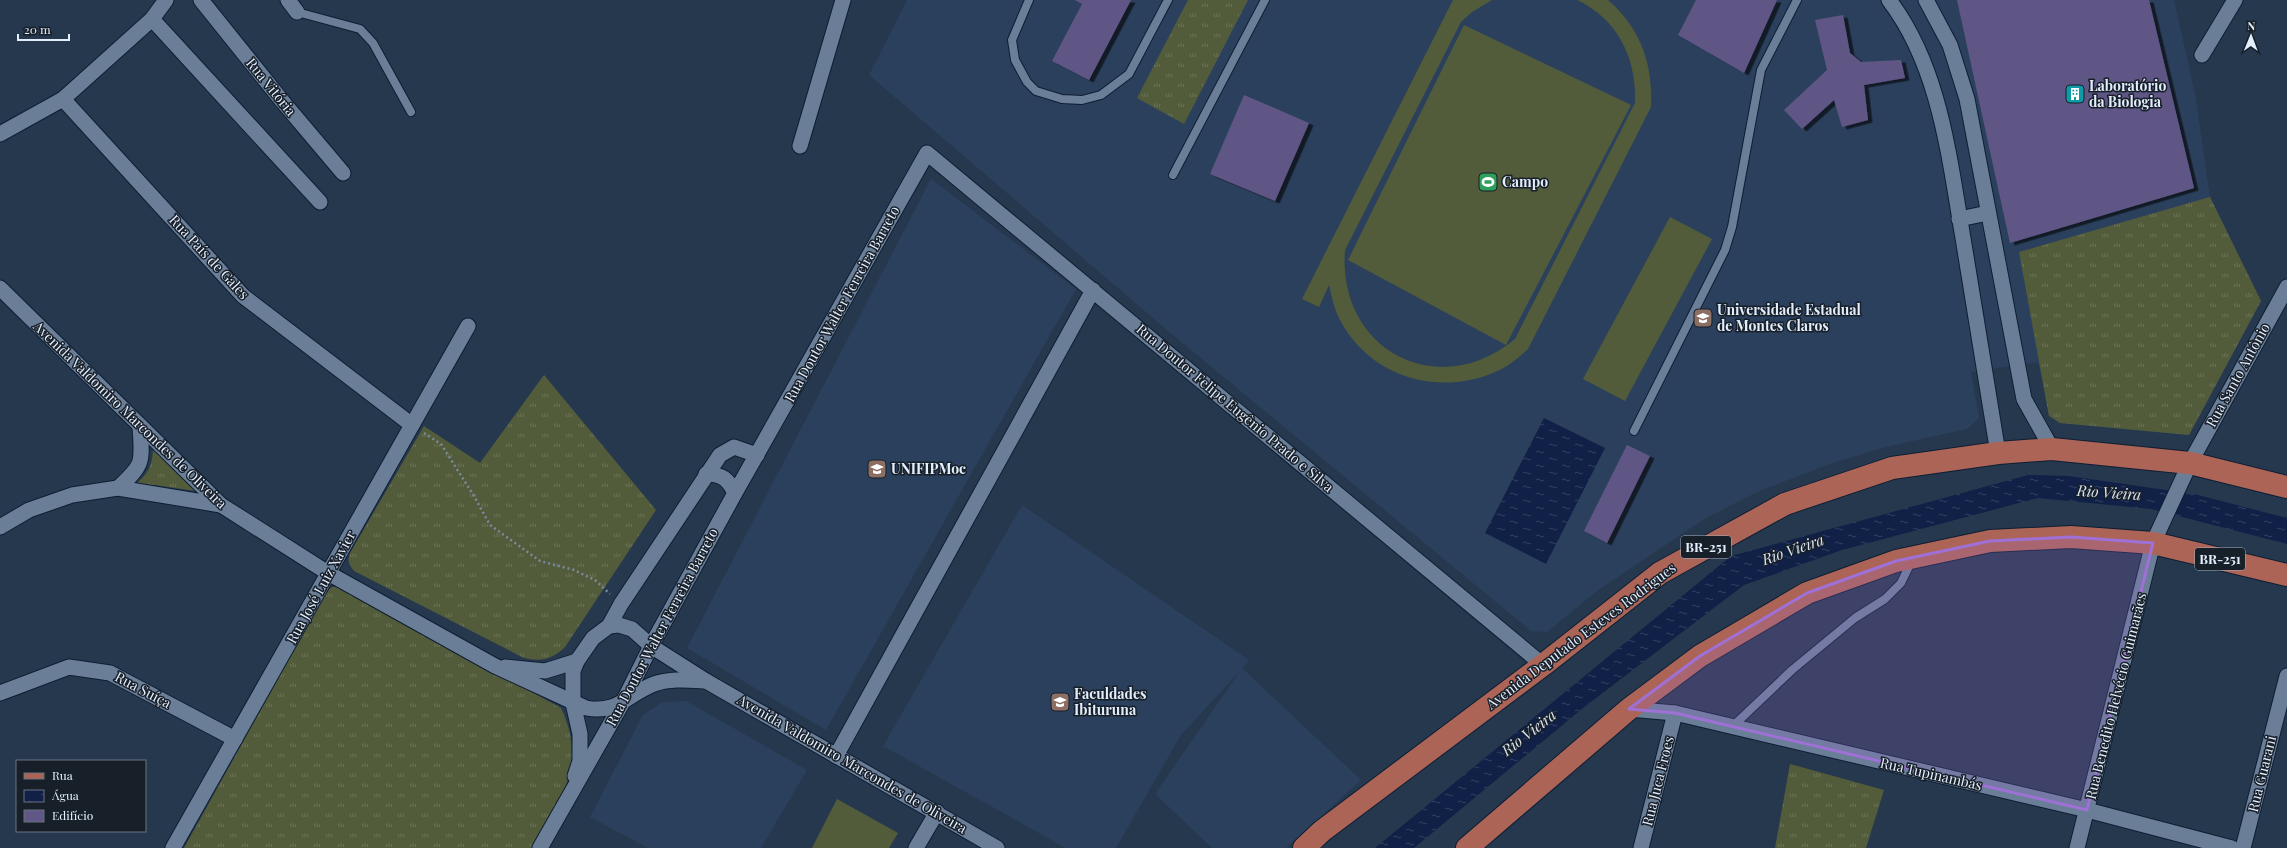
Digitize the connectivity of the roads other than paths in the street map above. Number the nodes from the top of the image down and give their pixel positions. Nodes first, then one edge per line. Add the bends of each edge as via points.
1 (166, 0) edge
2 (201, 0) edge
3 (843, 0) edge
4 (1029, 0) edge
5 (1168, 0) edge
6 (1265, 0) edge
7 (1797, 0) edge
8 (1888, 0) edge
9 (1926, 0) edge
10 (2235, 0) edge
11 (292, 6) edge
12 (152, 19) junction
13 (2202, 55) dead end
14 (63, 99) junction
15 (411, 112) dead end
16 (0, 134) edge
17 (800, 146) dead end
18 (927, 153) joint
19 (343, 173) dead end
20 (1173, 175) dead end
21 (320, 202) dead end
22 (1988, 213) junction
23 (1959, 219) junction
24 (2287, 287) edge
25 (0, 288) edge
26 (1093, 290) junction
27 (468, 326) dead end
28 (412, 425) junction
29 (140, 426) junction
30 (1634, 431) dead end
31 (2052, 449) junction
32 (1998, 453) junction
33 (757, 455) junction
34 (2185, 472) junction
35 (706, 474) junction
36 (118, 488) junction
37 (2287, 488) edge
38 (735, 492) junction
39 (221, 506) junction
40 (2161, 523) joint
41 (0, 527) edge
42 (2153, 543) junction
43 (1913, 558) junction
44 (328, 573) junction
45 (2287, 575) edge
46 (609, 626) junction
47 (651, 646) junction
48 (576, 661) junction
49 (1543, 665) junction
50 (495, 666) junction
51 (2287, 676) edge
52 (706, 682) junction
53 (0, 693) edge
54 (624, 700) junction
55 (573, 703) junction
56 (1629, 709) junction
57 (1675, 713) junction
58 (1732, 727) junction
59 (235, 739) junction
60 (836, 756) junction
61 (568, 800) junction
62 (2087, 810) junction
63 (937, 812) junction
64 (173, 848) edge
65 (540, 848) edge
66 (916, 848) edge
67 (997, 848) edge
68 (1304, 848) edge
69 (1467, 848) edge
70 (1641, 848) edge
71 (2077, 848) edge
72 (2232, 848) edge
73 (2243, 848) edge

1 - 12 street
2 - 19 street, Rua Vitória
3 - 17 street
4 - 5 lane via 1012,40 1015,60 1027,82 1036,91 1062,99 1082,100 1101,95 1129,74
6 - 20 lane
7 - 30 lane via 1761,70 1732,227 1725,250
8 - 23 street via 1899,14 1924,64 1941,119
9 - 22 street via 1950,44 1967,99
10 - 13 street
11 - 15 lane via 360,29 373,43
12 - 14 street
12 - 21 street
14 - 16 street
14 - 28 street, Rua País de Gales via 243,296
18 - 26 street, Rua Doutor Felipe Eugênio Prado e Silva
18 - 33 street, Rua Doutor Walter Ferreira Barreto
22 - 23 street
22 - 31 street via 2024,400
23 - 32 street
24 - 34 street, Rua Santo Antônio
25 - 29 street, Avenida Valdomiro Marcondes de Oliveira
26 - 49 street, Rua Doutor Felipe Eugênio Prado e Silva
26 - 60 street
27 - 28 street, Rua José Luiz Xavier
28 - 44 street, Rua José Luiz Xavier
29 - 36 street via 142,457 138,470
29 - 39 street, Avenida Valdomiro Marcondes de Oliveira
31 - 32 main road, Avenida Deputado Esteves Rodrigues / BR-251
31 - 34 main road, Avenida Deputado Esteves Rodrigues / BR-251
32 - 49 main road, Avenida Deputado Esteves Rodrigues / BR-251 via 1892,468 1785,504 1660,573
33 - 35 street, Rua Doutor Walter Ferreira Barreto via 734,447 720,455
33 - 38 street, Rua Doutor Walter Ferreira Barreto
34 - 37 main road, Avenida Deputado Esteves Rodrigues / BR-251
34 - 40 street, Rua Santo Antônio
35 - 38 street via 722,476 729,481
35 - 46 street, Rua Doutor Walter Ferreira Barreto
36 - 39 street
36 - 41 street via 72,495 29,510
38 - 47 street, Rua Doutor Walter Ferreira Barreto
39 - 44 street, Avenida Valdomiro Marcondes de Oliveira
40 - 42 street, Rua Benedito Helvécio Guimarães
42 - 43 main road, BR-251 via 2071,537 1990,541
42 - 45 main road, BR-251
42 - 62 street, Rua Benedito Helvécio Guimarães
43 - 56 main road, BR-251 via 1896,561 1807,593 1700,656
43 - 58 lane via 1901,583 1885,599 1855,618 1745,712
44 - 50 street, Avenida Valdomiro Marcondes de Oliveira
44 - 59 street, Rua José Luiz Xavier
46 - 47 street via 619,625 632,629
46 - 48 street, Rua Doutor Walter Ferreira Barreto via 593,638
47 - 52 street, Avenida Valdomiro Marcondes de Oliveira
47 - 54 street, Rua Doutor Walter Ferreira Barreto
48 - 50 street, Avenida Valdomiro Marcondes de Oliveira via 545,671
48 - 55 street, Rua Doutor Walter Ferreira Barreto via 572,685
49 - 68 main road, Avenida Deputado Esteves Rodrigues / BR-251 via 1322,831
50 - 55 street, Avenida Valdomiro Marcondes de Oliveira
51 - 73 street, Rua Guarani
52 - 54 street, Avenida Valdomiro Marcondes de Oliveira via 680,680 654,684
52 - 60 street, Avenida Valdomiro Marcondes de Oliveira
53 - 59 street, Rua Suíça via 69,667 110,673
54 - 55 street, Avenida Valdomiro Marcondes de Oliveira via 614,707 600,710
54 - 61 street, Rua Doutor Walter Ferreira Barreto
55 - 61 street, Rua Doutor Walter Ferreira Barreto via 580,734 580,760
56 - 57 street, Rua Tupinambás
56 - 69 main road, BR-251
57 - 58 street, Rua Tupinambás
57 - 70 street, Rua Juca Froes
58 - 62 street, Rua Tupinambás
59 - 64 street, Rua José Luiz Xavier
60 - 63 street, Avenida Valdomiro Marcondes de Oliveira
61 - 65 street, Rua Doutor Walter Ferreira Barreto
62 - 71 street, Rua Benedito Helvécio Guimarães
62 - 72 street, Rua Tupinambás
63 - 66 street
63 - 67 street, Avenida Valdomiro Marcondes de Oliveira

